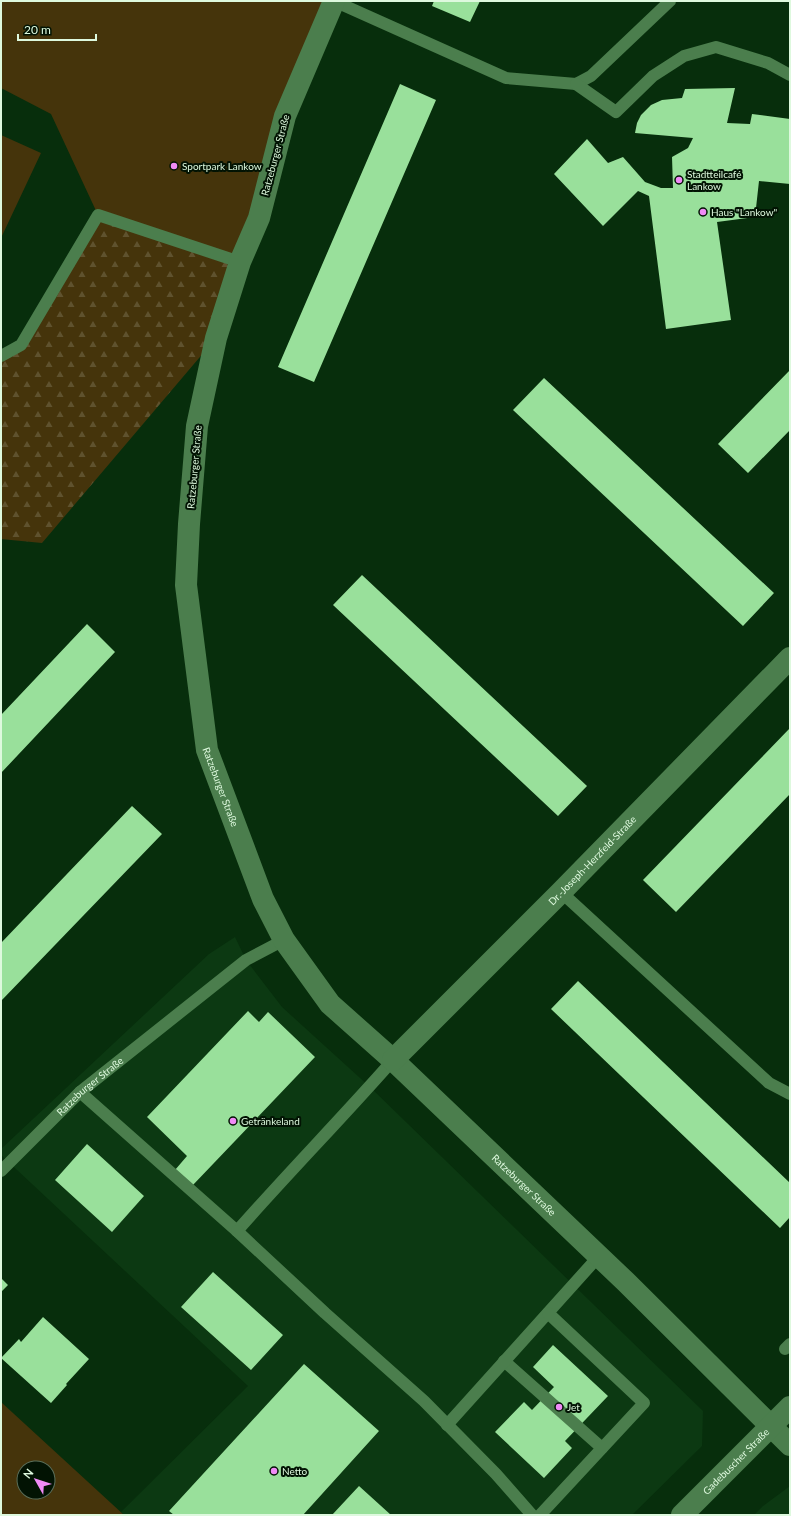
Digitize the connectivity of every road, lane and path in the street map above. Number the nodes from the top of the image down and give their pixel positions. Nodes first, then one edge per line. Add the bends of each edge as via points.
1 (334, 1) edge
2 (670, 1) edge
3 (790, 75) edge
4 (576, 84) junction
5 (240, 262) junction
6 (1, 356) edge
7 (790, 658) edge
8 (561, 892) junction
9 (284, 940) junction
10 (393, 1060) junction
11 (80, 1092) junction
12 (790, 1094) edge
13 (1, 1171) edge
14 (237, 1231) junction
15 (599, 1256) junction
16 (548, 1313) junction
17 (504, 1361) junction
18 (790, 1407) edge
19 (447, 1425) junction
20 (770, 1426) junction
21 (790, 1445) edge
22 (602, 1448) junction
23 (532, 1515) edge
24 (540, 1515) edge
25 (682, 1515) edge

1 - 4 lane via 506,78
1 - 5 street, Ratzeburger Straße via 285,116 259,218
2 - 4 lane via 591,76
3 - 4 lane via 768,63 716,47 684,56 671,64 653,76 616,112
5 - 6 lane via 98,215 20,345
5 - 9 street, Ratzeburger Straße via 216,338 197,426 186,585 207,750 264,899
7 - 8 street, Dr.-Joseph-Herzfeld-Straße
8 - 10 street, Dr.-Joseph-Herzfeld-Straße
8 - 12 lane via 769,1084
9 - 10 street, Ratzeburger Straße via 330,1004
9 - 11 lane, Ratzeburger Straße via 246,960
10 - 14 lane
10 - 15 street, Ratzeburger Straße
11 - 13 lane, Ratzeburger Straße
11 - 14 lane
14 - 19 lane
15 - 16 lane
15 - 20 street, Ratzeburger Straße
16 - 17 lane
16 - 22 lane via 644,1402
17 - 19 lane
17 - 22 lane
18 - 20 street, Gadebuscher Straße
19 - 23 lane
20 - 21 street, Ratzeburger Straße
20 - 25 street, Gadebuscher Straße
22 - 24 lane

